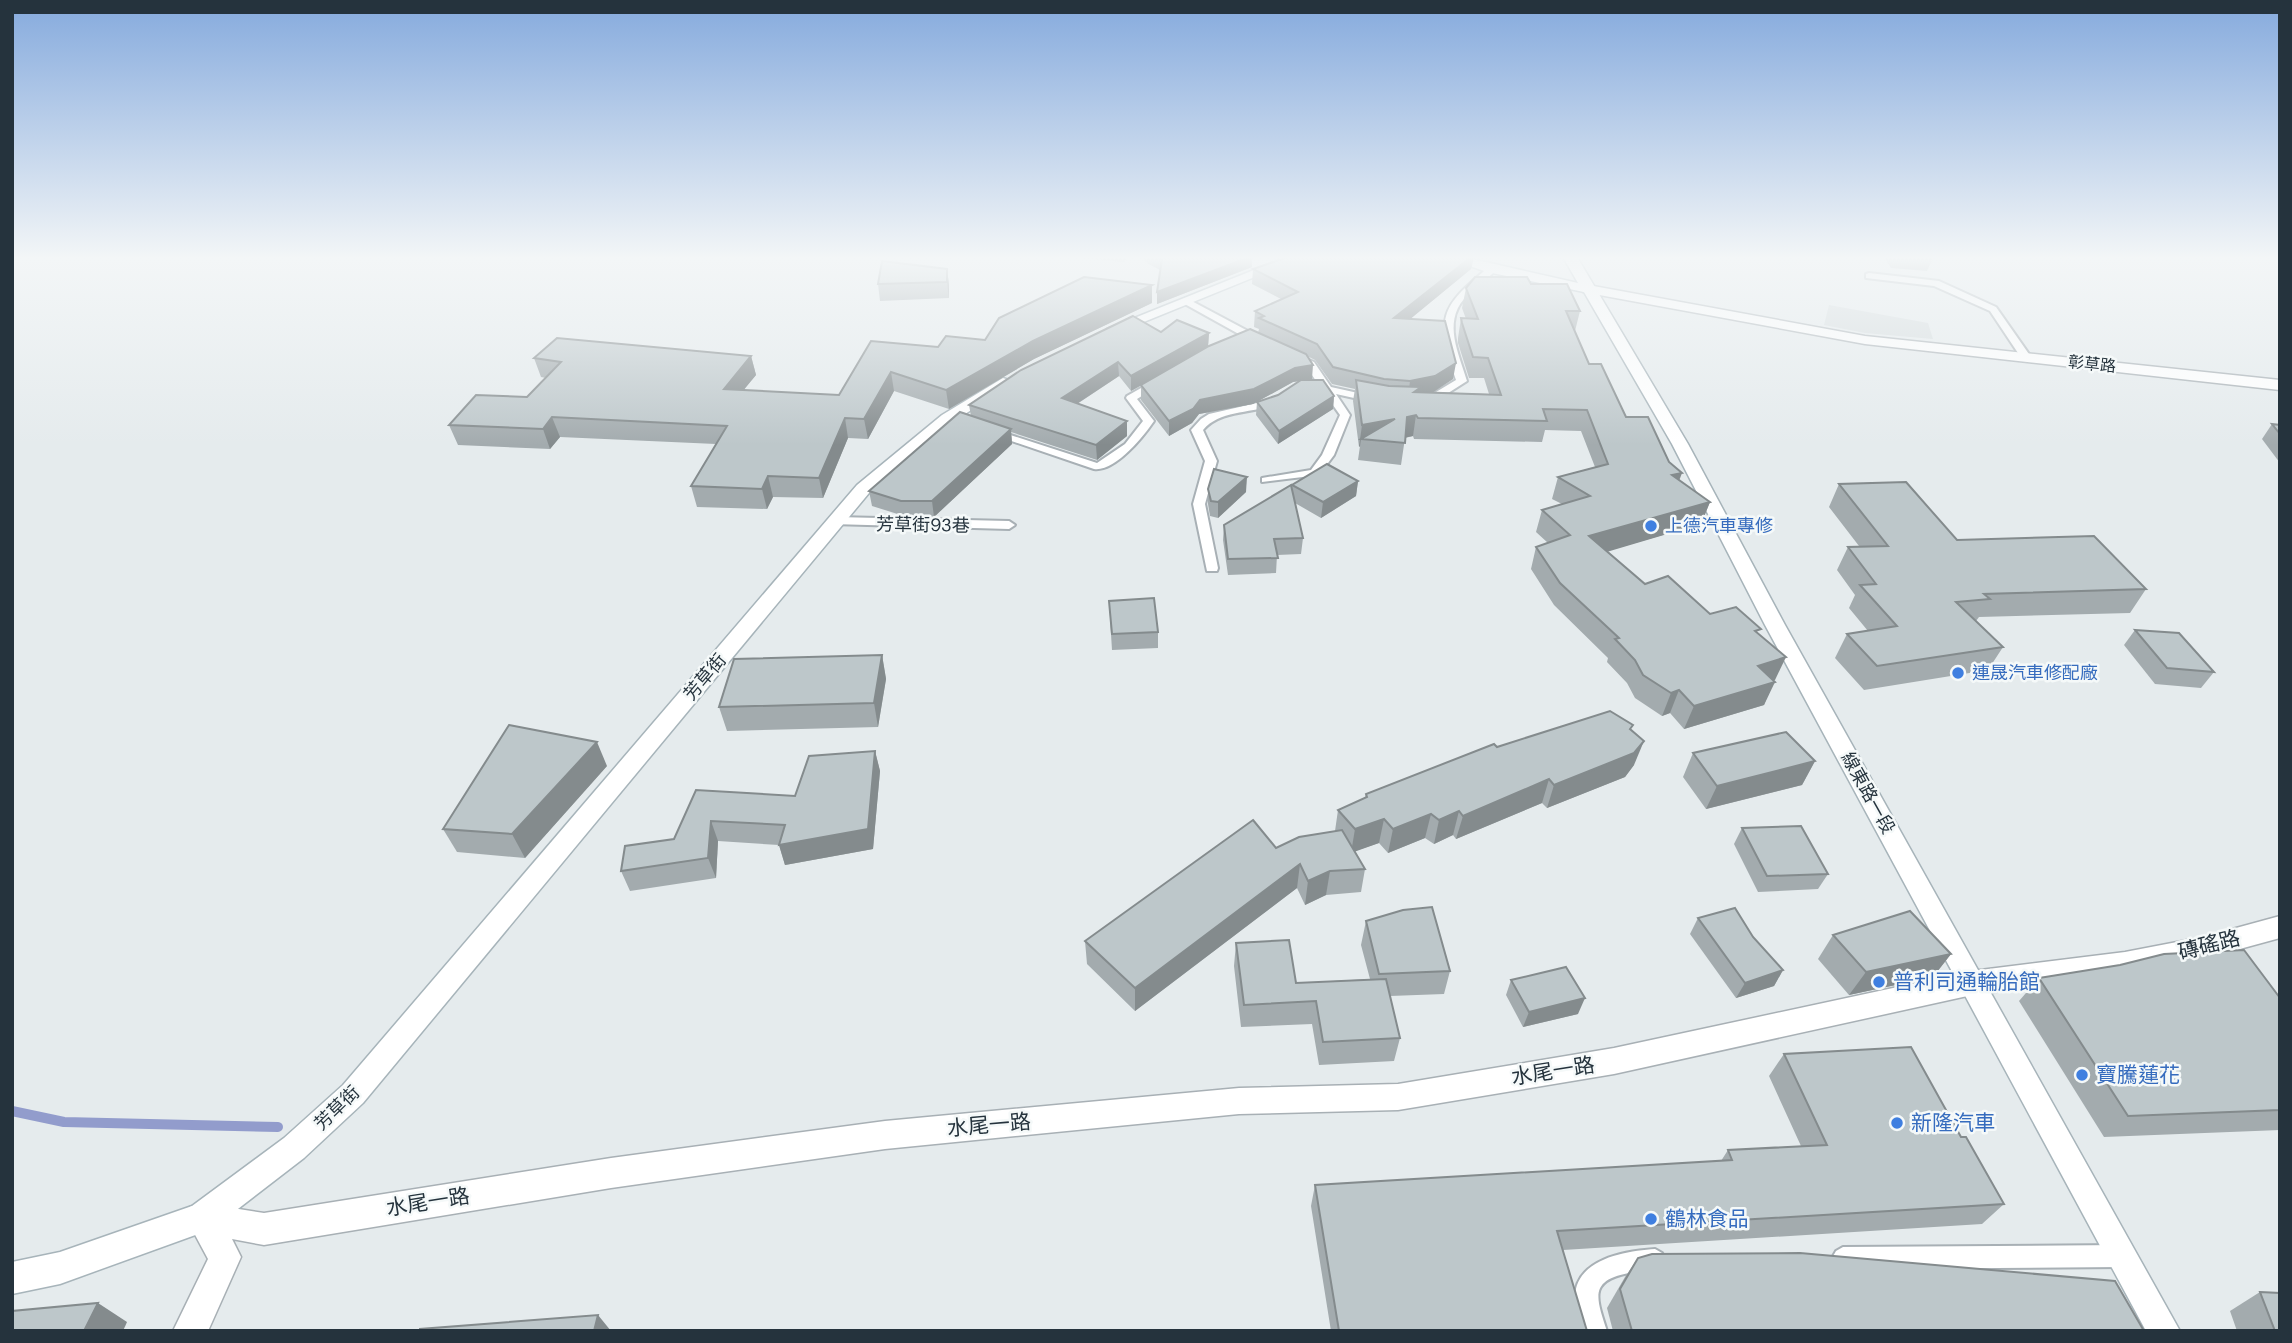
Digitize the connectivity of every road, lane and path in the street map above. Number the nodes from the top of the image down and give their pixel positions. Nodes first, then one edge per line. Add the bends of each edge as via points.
1 (1138, 320) edge
2 (1220, 320) edge
3 (1447, 320) edge
4 (1606, 320) edge
5 (1755, 320) edge
6 (2000, 320) edge
7 (1099, 335) edge
8 (1249, 336) junction
9 (1237, 341) edge
10 (1273, 348) edge
11 (1286, 353) edge
12 (2026, 357) junction
13 (1017, 376) edge
14 (1167, 377) edge
15 (2280, 385) edge
16 (1301, 387) edge
17 (1329, 388) junction
18 (1284, 395) edge
19 (1380, 401) edge
20 (1417, 402) edge
21 (986, 430) edge
22 (1266, 480) dead end
23 (836, 521) junction
24 (1009, 526) dead end
25 (1212, 568) dead end
26 (2280, 927) edge
27 (1972, 983) junction
28 (201, 1218) junction
29 (2122, 1256) junction
30 (1818, 1259) edge
31 (1680, 1260) edge
32 (12, 1278) edge
33 (190, 1331) edge
34 (1595, 1331) edge
35 (2164, 1331) edge

1 - 7 street
2 - 8 lane
3 - 20 lane via 1461,381 1437,398
4 - 27 street, 線東路一段 via 1679,444
5 - 12 street, 彰草路 via 1865,340
6 - 12 lane
8 - 9 lane
8 - 10 lane
11 - 17 lane via 1310,365
12 - 15 street, 彰草路
13 - 23 street, 芳草街 via 879,474
14 - 21 lane via 1131,398 1149,421 1129,446 1098,467
16 - 17 lane
17 - 19 lane
17 - 22 lane via 1345,415 1315,473
18 - 25 lane via 1266,406 1215,414 1196,430 1211,461 1199,504
23 - 24 lane, 芳草街93巷
23 - 28 street, 芳草街 via 353,1094 294,1148
26 - 27 street, 磚磘路 via 2125,964
27 - 28 street, 水尾一路 via 1614,1060 1398,1097 1239,1101 885,1135 611,1172 264,1229
27 - 29 street, 線東路一段
28 - 32 street, 水尾一路 via 60,1268
28 - 33 street via 225,1257
29 - 30 lane
29 - 35 street, 線東路一段
31 - 34 lane via 1638,1260 1609,1268 1593,1279 1586,1297

